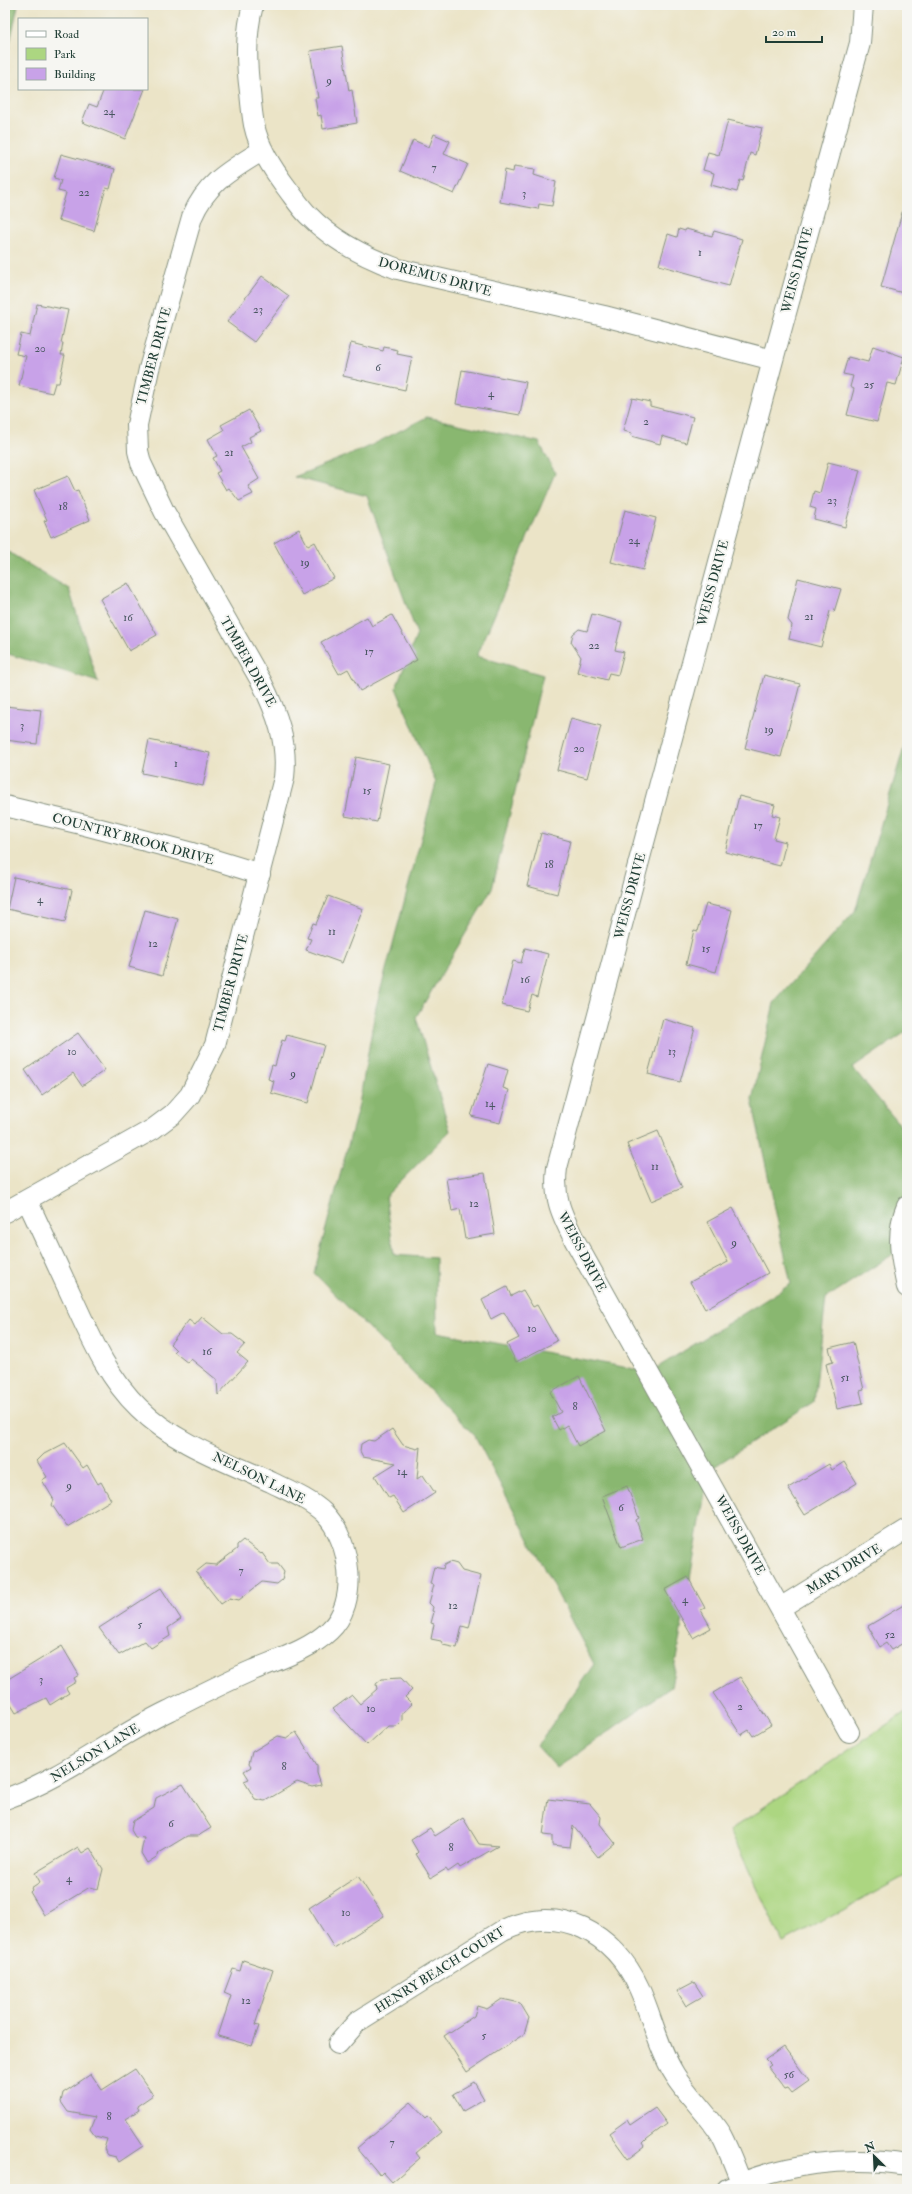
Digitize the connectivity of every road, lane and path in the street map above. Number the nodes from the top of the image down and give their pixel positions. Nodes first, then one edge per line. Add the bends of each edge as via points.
1 (253, 5) edge
2 (863, 5) edge
3 (262, 150) junction
4 (773, 360) junction
5 (5, 806) edge
6 (260, 874) junction
7 (27, 1200) junction
8 (907, 1206) edge
9 (5, 1212) edge
10 (907, 1287) edge
11 (907, 1529) edge
12 (780, 1608) junction
13 (849, 1732) dead end
14 (5, 1799) edge
15 (338, 2044) dead end
16 (907, 2165) edge
17 (734, 2186) edge

1 - 3 street, DOREMUS DRIVE via 248,24 247,75 254,126
2 - 4 street, WEISS DRIVE via 860,43
3 - 4 street, DOREMUS DRIVE via 275,173 307,215 334,237 368,258 398,269 604,316
3 - 6 street, TIMBER DRIVE via 217,181 204,194 194,212 149,369 137,425 141,463 164,511 261,681 281,727 284,778
4 - 12 street, WEISS DRIVE via 555,1181 558,1206 575,1241
5 - 6 street, COUNTRY BROOK DRIVE via 192,853
6 - 7 street, TIMBER DRIVE via 215,1045 190,1095 173,1114 152,1129
7 - 9 street, TIMBER DRIVE
7 - 14 street, NELSON LANE via 94,1344 113,1378 138,1407 157,1424 180,1439 302,1497 323,1513 331,1522 342,1545 349,1583 343,1608 330,1630 304,1648 166,1711 78,1765 40,1785
8 - 10 street via 898,1237
11 - 12 street, MARY DRIVE
12 - 13 street, WEISS DRIVE
15 - 17 street, HENRY BEACH COURT via 357,2022 503,1930 515,1924 540,1919 565,1921 600,1938 618,1956 633,1977 674,2075 720,2135
16 - 17 street via 855,2161 816,2164 778,2171

